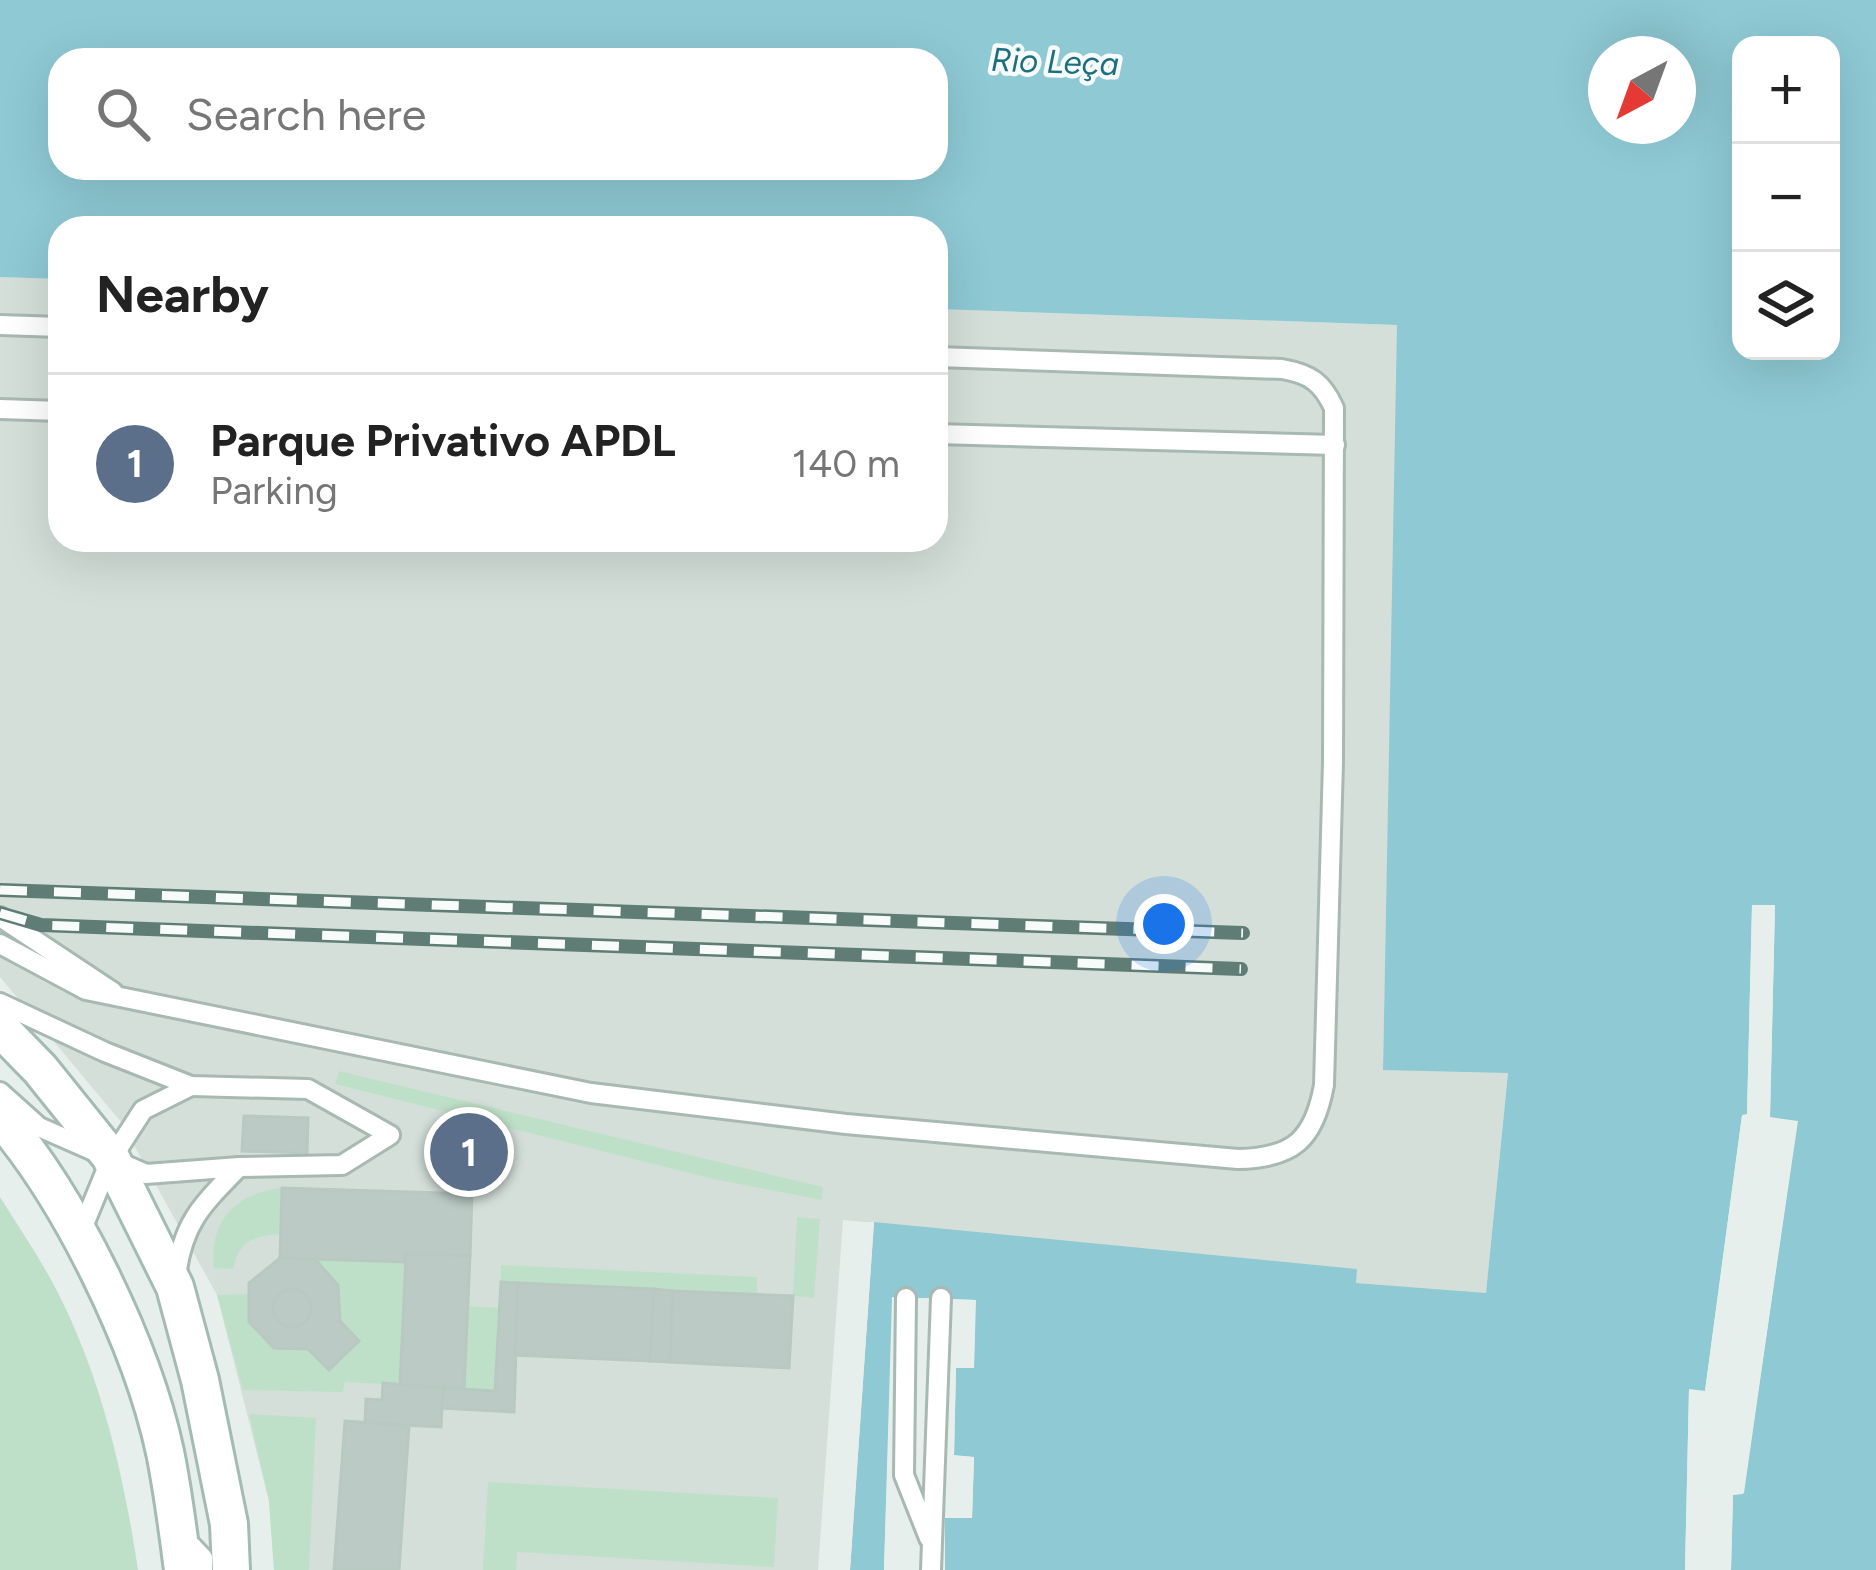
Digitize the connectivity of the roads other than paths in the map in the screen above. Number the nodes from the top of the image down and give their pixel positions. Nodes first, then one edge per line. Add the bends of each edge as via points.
1 (0, 325) edge
2 (48, 327) edge
3 (948, 357) edge
4 (0, 409) edge
5 (48, 411) edge
6 (948, 434) edge
7 (1335, 445) junction
8 (0, 917) edge
9 (0, 944) edge
10 (122, 998) junction
11 (0, 1003) edge
12 (0, 1028) edge
13 (191, 1086) junction
14 (0, 1092) edge
15 (0, 1117) edge
16 (110, 1161) junction
17 (238, 1167) junction
18 (79, 1237) junction
19 (175, 1287) junction
20 (906, 1298) dead end
21 (941, 1298) dead end
22 (178, 1532) junction
23 (932, 1548) junction
24 (183, 1570) edge
25 (203, 1570) edge
26 (231, 1570) edge
27 (932, 1570) edge

1 - 2 lane
3 - 7 lane via 1305,373 1324,386 1334,408
4 - 5 lane
6 - 7 lane
7 - 10 lane via 1324,1085 1308,1134 1287,1152 1238,1159 591,1093
8 - 10 lane
9 - 10 lane via 86,990
11 - 13 lane
12 - 16 main road
13 - 16 lane via 143,1110
13 - 17 lane via 308,1090 390,1136 342,1165
14 - 16 lane via 39,1127
15 - 18 main road via 49,1179
16 - 17 lane via 146,1174
16 - 18 lane
16 - 19 main road
17 - 19 lane via 196,1212 181,1241
18 - 22 main road via 140,1375 164,1448
19 - 26 main road via 225,1504
20 - 23 lane via 904,1474
21 - 23 lane
22 - 24 main road
22 - 25 lane via 203,1558
23 - 27 lane

